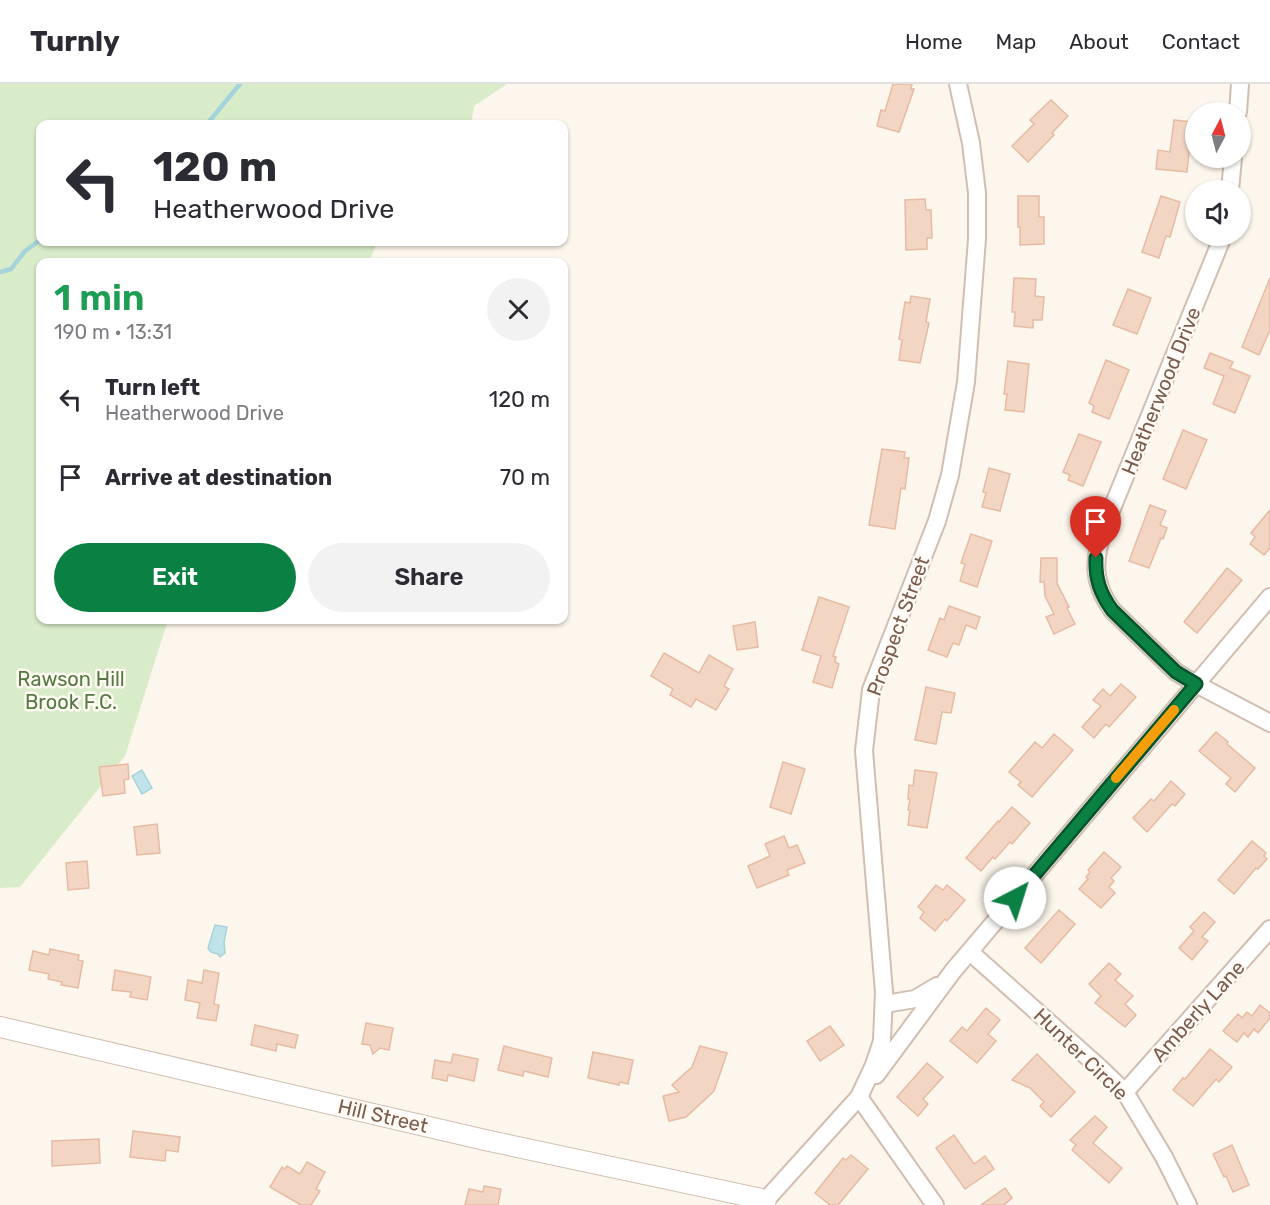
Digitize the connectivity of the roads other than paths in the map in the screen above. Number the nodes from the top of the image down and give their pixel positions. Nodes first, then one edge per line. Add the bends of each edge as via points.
1 (1240, 84) edge
2 (960, 85) edge
3 (1239, 102) edge
4 (1219, 246) edge
5 (1270, 597) edge
6 (1196, 684) junction
7 (1270, 723) edge
8 (1270, 929) edge
9 (970, 952) junction
10 (953, 971) junction
11 (885, 1004) junction
12 (914, 1024) junction
13 (0, 1028) edge
14 (884, 1031) junction
15 (1125, 1092) junction
16 (859, 1097) junction
17 (764, 1202) edge
18 (935, 1205) edge
19 (1188, 1205) edge

1 - 3 street
2 - 11 street, Prospect Street via 977,193 975,286 966,382 950,475 937,521 871,690 865,742
4 - 6 street, Heatherwood Drive via 1104,528 1096,558 1097,583 1112,610 1176,672
5 - 6 street
6 - 7 street
6 - 9 street
8 - 15 street, Amberly Lane
9 - 10 street
9 - 15 street, Hunter Circle
10 - 11 street via 922,996
10 - 12 street
11 - 14 street, Prospect Street
12 - 14 street
12 - 16 street
13 - 17 street, Hill Street
14 - 16 street, Prospect Street
15 - 19 street, Hunter Circle
16 - 17 street, Prospect Street
16 - 18 street

